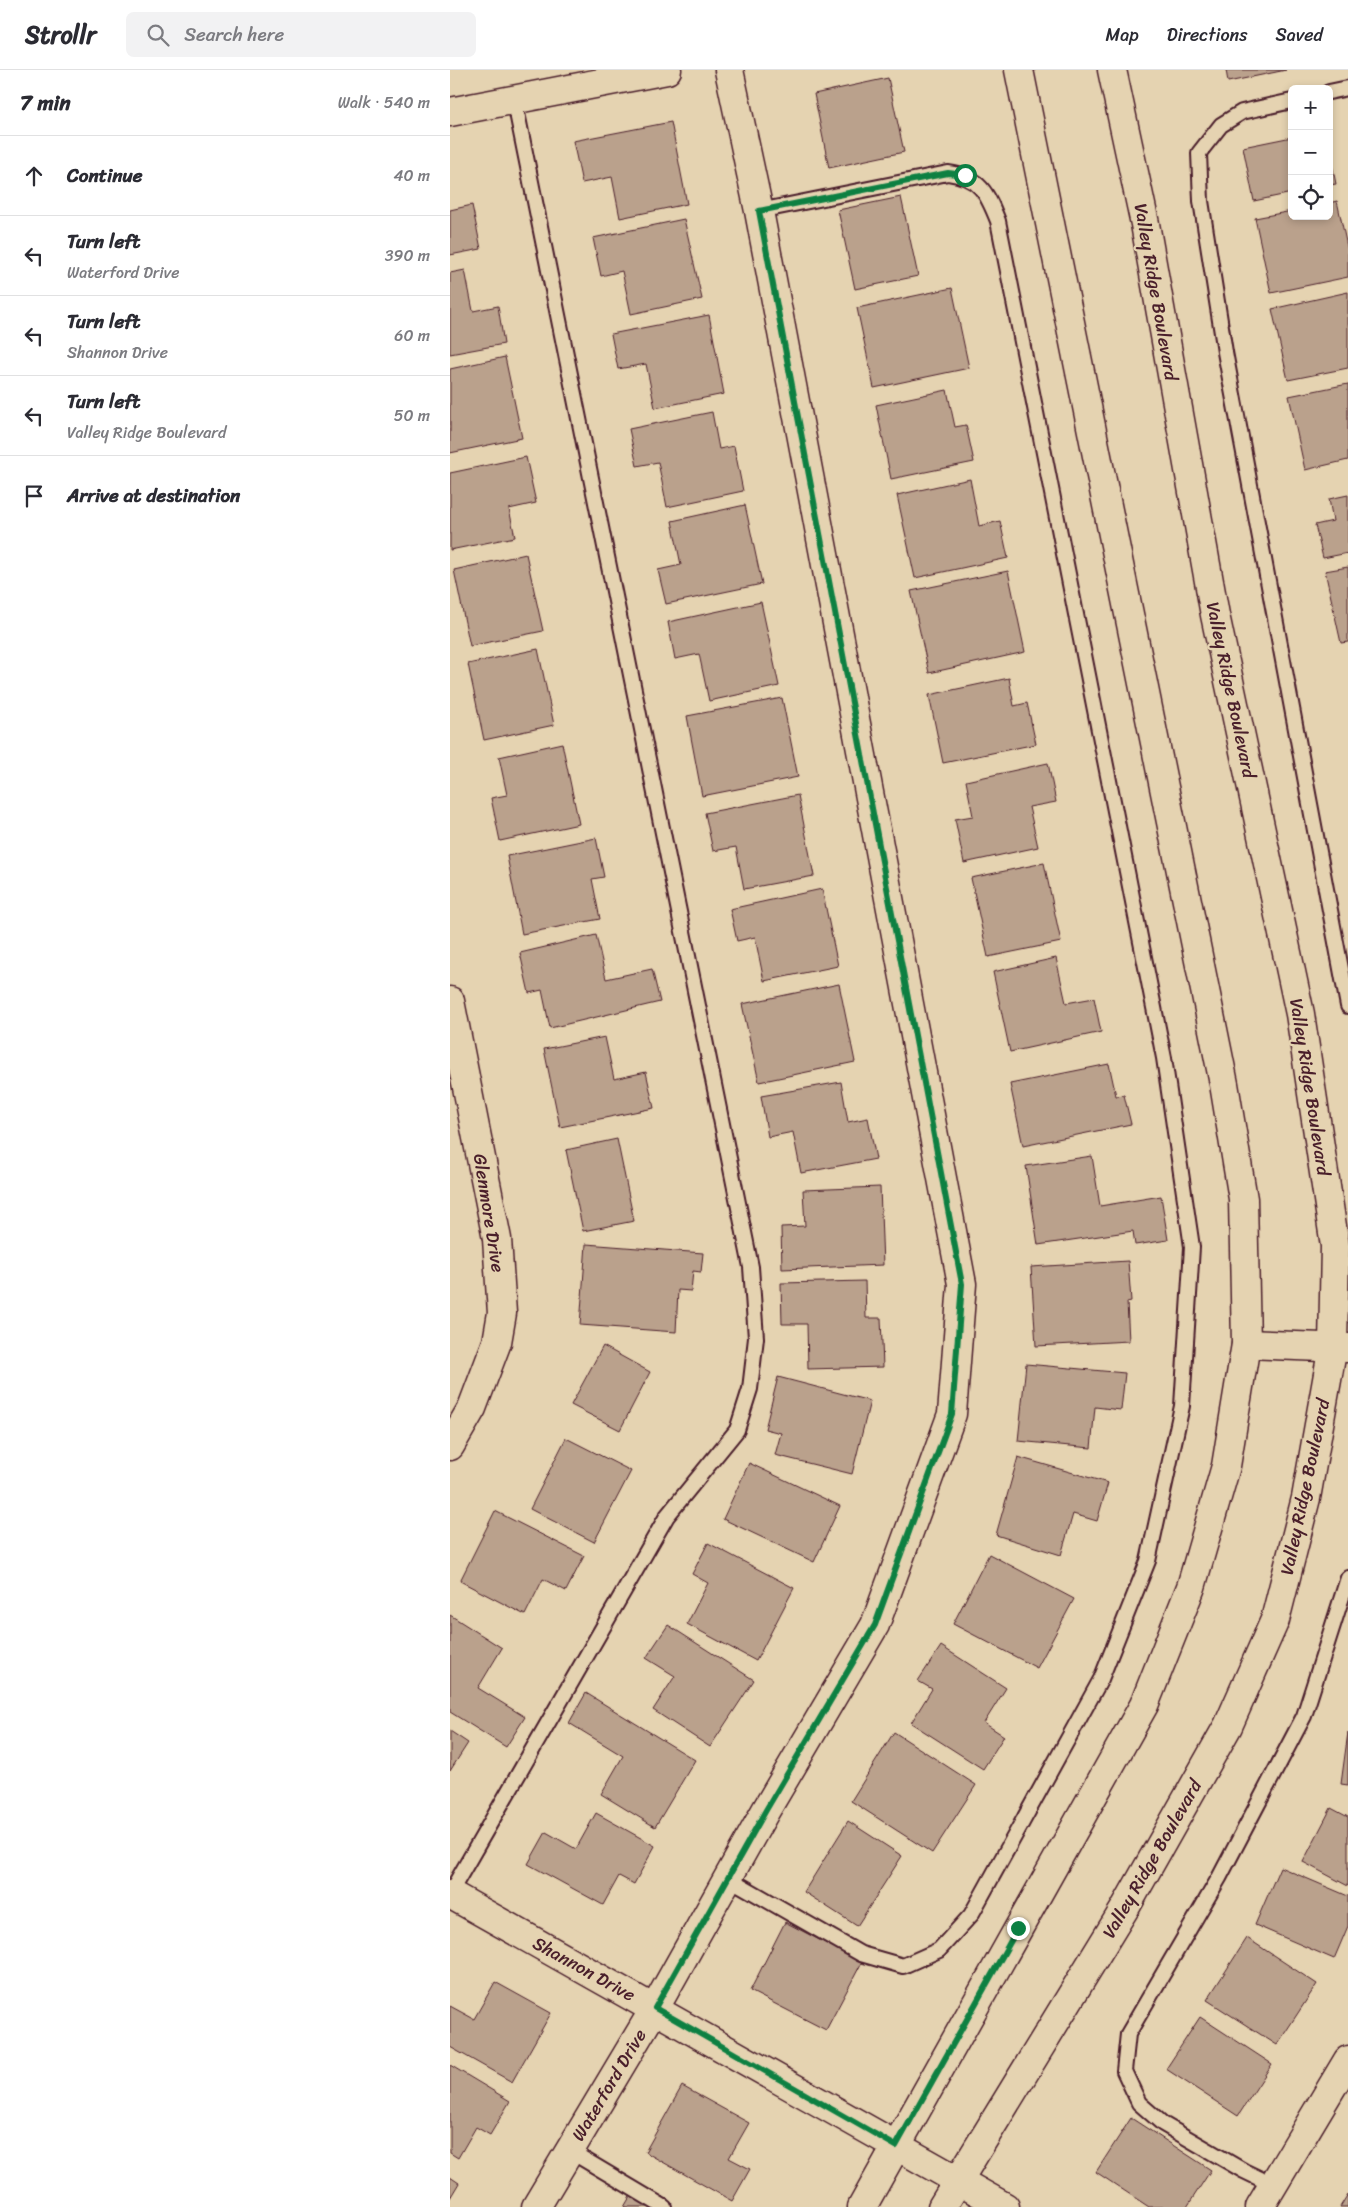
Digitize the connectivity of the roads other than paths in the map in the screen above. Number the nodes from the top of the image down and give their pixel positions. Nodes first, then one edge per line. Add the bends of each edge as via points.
1 (666, 70) edge
2 (729, 70) edge
3 (1019, 70) edge
4 (1112, 70) edge
5 (1348, 88) edge
6 (1333, 91) edge
7 (514, 98) junction
8 (1288, 102) edge
9 (450, 112) edge
10 (759, 211) junction
11 (450, 1001) edge
12 (1348, 1006) edge
13 (1246, 1344) junction
14 (1341, 1347) edge
15 (450, 1446) edge
16 (1348, 1578) edge
17 (728, 1878) junction
18 (450, 1893) edge
19 (655, 2008) junction
20 (1348, 2060) edge
21 (896, 2146) junction
22 (570, 2151) junction
23 (957, 2181) junction
24 (1267, 2196) edge
25 (536, 2207) edge
26 (664, 2207) edge
27 (862, 2207) edge
28 (942, 2207) edge
29 (1005, 2207) edge

1 - 7 main road
2 - 10 main road, Waterford Drive
3 - 13 main road via 1224,1084 1243,1198
4 - 14 main road, Valley Ridge Boulevard via 1145,224 1215,615 1300,1014 1335,1246
5 - 6 lane
7 - 9 main road
7 - 18 lane via 752,1266 756,1338 750,1389 737,1430 667,1516
8 - 12 lane via 1242,112 1220,125 1199,154 1201,201 1225,352
10 - 17 main road, Waterford Drive via 962,1284 952,1414 875,1625
10 - 17 lane via 948,173 965,175 979,184 996,214 1164,1058 1192,1248 1182,1406 1148,1562 1101,1679 971,1915 939,1950 903,1966 861,1954
11 - 15 main road, Glenmore Drive via 497,1240 502,1313 497,1342 472,1408
13 - 14 main road
13 - 21 main road via 1226,1466 1191,1587 1144,1705
14 - 23 main road, Valley Ridge Boulevard via 1275,1620 1228,1726 1125,1908
16 - 24 lane via 1304,1716 1219,1878 1128,2034 1124,2071 1139,2103 1162,2124 1244,2171
17 - 19 main road, Waterford Drive
18 - 19 main road, Shannon Drive
19 - 21 main road, Shannon Drive
19 - 22 main road, Waterford Drive
20 - 24 main road
21 - 23 main road, Shannon Drive
21 - 27 main road
22 - 25 main road, Waterford Drive
22 - 26 lane
23 - 28 main road, Valley Ridge Boulevard
23 - 29 main road, Shannon Drive

